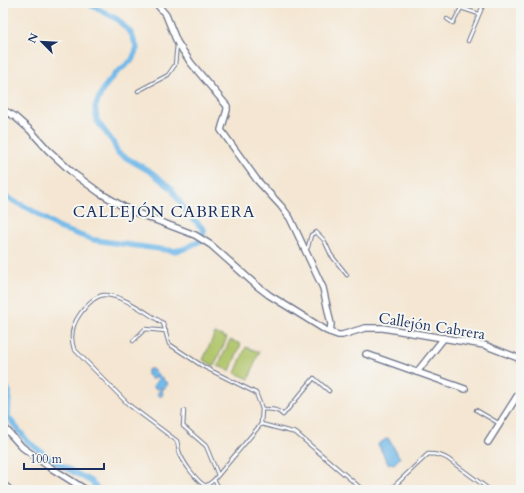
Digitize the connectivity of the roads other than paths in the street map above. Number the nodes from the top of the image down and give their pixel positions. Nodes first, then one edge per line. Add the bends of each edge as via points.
1 (156, 3) edge
2 (484, 3) edge
3 (479, 14) junction
4 (447, 19) dead end
5 (468, 41) dead end
6 (177, 42) junction
7 (138, 91) dead end
8 (3, 110) edge
9 (305, 251) junction
10 (347, 275) dead end
11 (166, 331) junction
12 (330, 332) junction
13 (444, 338) junction
14 (133, 341) dead end
15 (366, 354) dead end
16 (521, 359) edge
17 (417, 372) junction
18 (465, 390) dead end
19 (521, 390) edge
20 (329, 391) dead end
21 (262, 409) junction
22 (476, 410) dead end
23 (184, 411) dead end
24 (261, 424) junction
25 (500, 424) junction
26 (3, 426) edge
27 (488, 442) dead end
28 (218, 475) junction
29 (214, 480) junction
30 (3, 484) edge
31 (10, 490) edge
32 (86, 490) edge
33 (221, 490) edge
34 (363, 490) edge
35 (390, 490) edge
36 (490, 490) edge

1 - 6 street via 166,15
2 - 3 lane
3 - 4 lane via 461,8 453,23
3 - 5 lane
6 - 7 lane via 175,65 168,75
6 - 9 street via 227,106 221,130 257,180 290,218
8 - 12 street, Callejón Cabrera via 14,116 74,174 100,193 129,210 211,244 269,295
9 - 10 lane via 311,235 316,232
9 - 12 street via 323,288 331,324
11 - 14 lane via 145,329
11 - 21 lane via 169,344 195,362 256,392
11 - 29 lane via 163,323 132,304 103,295 87,305 75,321 72,342 74,350 129,405 177,441 179,451 201,484 206,486
12 - 13 street, Callejón Cabrera via 342,335 365,328 383,328
13 - 16 street, Callejón Cabrera via 484,346
13 - 17 street
15 - 17 street
17 - 18 street
19 - 25 street
20 - 21 lane via 314,378 283,415 281,412
21 - 24 lane
22 - 25 lane
23 - 28 lane via 183,426 206,446
24 - 28 lane
24 - 34 lane via 296,433
25 - 27 street
26 - 32 street via 22,447
28 - 29 lane
29 - 33 lane
30 - 31 street
35 - 36 lane via 428,454 435,454 442,455

